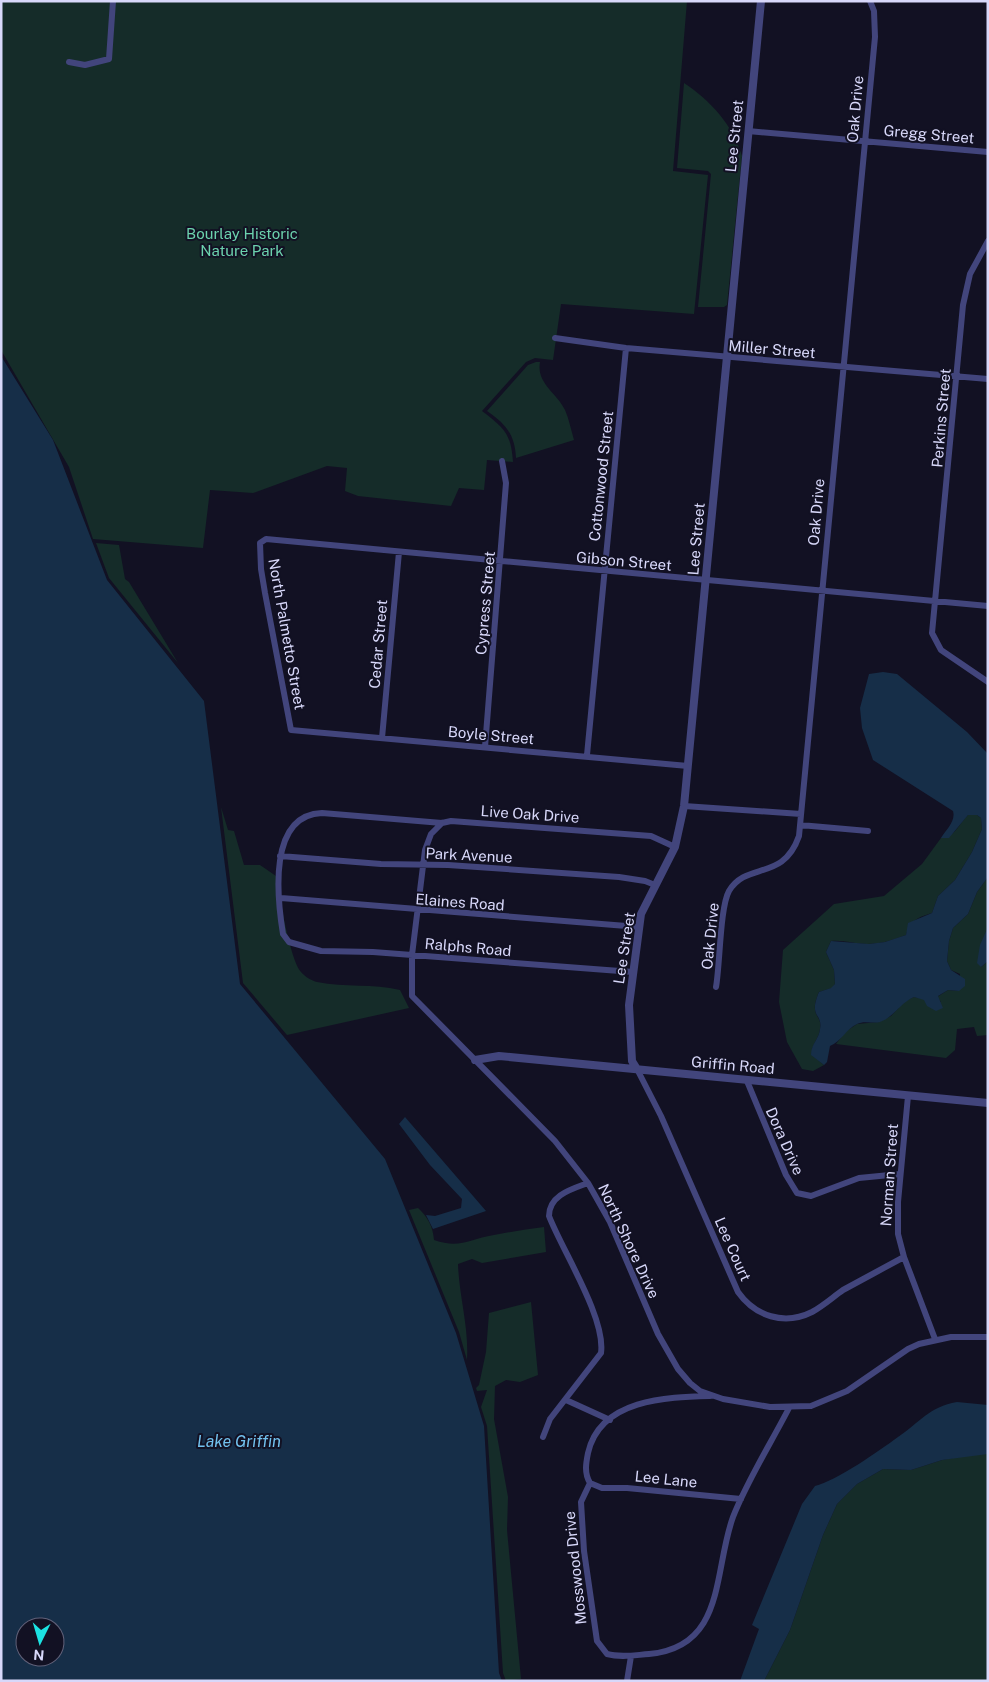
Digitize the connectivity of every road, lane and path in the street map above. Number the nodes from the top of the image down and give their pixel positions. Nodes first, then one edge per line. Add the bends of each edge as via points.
1 (113, 1) edge
2 (761, 1) edge
3 (870, 1) edge
4 (69, 62) dead end
5 (748, 131) junction
6 (865, 141) junction
7 (988, 152) edge
8 (988, 241) edge
9 (555, 338) dead end
10 (626, 348) junction
11 (726, 357) junction
12 (842, 368) junction
13 (957, 376) junction
14 (988, 379) edge
15 (502, 462) dead end
16 (260, 543) joint
17 (399, 552) junction
18 (501, 562) junction
19 (604, 572) junction
20 (706, 581) junction
21 (822, 591) junction
22 (934, 601) junction
23 (988, 606) edge
24 (988, 682) edge
25 (291, 730) joint
26 (382, 738) junction
27 (485, 747) junction
28 (587, 755) junction
29 (688, 766) junction
30 (684, 806) junction
31 (801, 814) junction
32 (442, 823) junction
33 (800, 825) junction
34 (868, 831) dead end
35 (675, 847) junction
36 (280, 856) junction
37 (423, 865) junction
38 (655, 885) junction
39 (281, 898) junction
40 (417, 911) junction
41 (638, 927) junction
42 (301, 947) joint
43 (412, 955) junction
44 (633, 972) junction
45 (716, 987) dead end
46 (475, 1060) junction
47 (637, 1069) junction
48 (747, 1081) junction
49 (908, 1096) junction
50 (988, 1103) edge
51 (900, 1174) junction
52 (588, 1183) junction
53 (904, 1258) junction
54 (988, 1337) edge
55 (935, 1339) junction
56 (713, 1396) junction
57 (566, 1400) junction
58 (789, 1408) junction
59 (610, 1420) junction
60 (543, 1437) dead end
61 (590, 1483) junction
62 (741, 1499) junction
63 (631, 1656) junction
64 (627, 1681) edge

1 - 4 street via 109,59 86,66
2 - 5 street, Lee Street
3 - 6 street, Oak Drive via 875,30
5 - 6 street, Gregg Street
5 - 11 street, Lee Street
6 - 7 street, Gregg Street
6 - 12 street, Oak Drive
8 - 13 street, Perkins Street via 966,290
9 - 10 street, Miller Street
10 - 11 street, Miller Street
10 - 19 street, Cottonwood Street
11 - 12 street, Miller Street
11 - 20 street, Lee Street
12 - 13 street, Miller Street
12 - 21 street, Oak Drive
13 - 14 street, Miller Street
13 - 22 street, Perkins Street
15 - 18 street, Cypress Street via 506,483
16 - 17 street, Gibson Street via 266,539
16 - 25 street, North Palmetto Street via 261,568
17 - 18 street, Gibson Street
17 - 26 street, Cedar Street
18 - 19 street, Gibson Street
18 - 27 street, Cypress Street
19 - 20 street, Gibson Street
19 - 28 street, Cottonwood Street
20 - 21 street, Gibson Street
20 - 29 street, Lee Street
21 - 22 street, Gibson Street
21 - 31 street, Oak Drive
22 - 23 street, Gibson Street
22 - 24 street, Perkins Street via 932,633 936,644 949,657
25 - 26 street, Boyle Street
26 - 27 street, Boyle Street
27 - 28 street, Boyle Street
28 - 29 street, Boyle Street
29 - 30 street, Lee Street
30 - 31 street
30 - 35 street, Lee Street
31 - 33 street, Oak Drive
32 - 35 street, Live Oak Drive via 451,821 651,836
32 - 36 street, Live Oak Drive via 322,812 311,814 288,832
32 - 37 street, North Shore Drive via 427,841
33 - 34 street
33 - 45 street, Oak Drive via 795,846 785,860 747,876 730,891 724,905
35 - 38 street, Lee Street
36 - 37 street, Park Avenue
36 - 39 street, Live Oak Drive
37 - 38 street, Park Avenue via 619,877
37 - 40 street, North Shore Drive
38 - 41 street, Lee Street
39 - 40 street, Elaines Road
39 - 42 street, Live Oak Drive via 283,934 288,942
40 - 41 street, Elaines Road
40 - 43 street, North Shore Drive
41 - 44 street, Lee Street
42 - 43 street, Ralphs Road via 321,951
43 - 44 street, Ralphs Road
43 - 46 street, North Shore Drive via 412,996
44 - 47 street, Lee Street via 630,1027 632,1061
46 - 47 street, Griffin Road via 498,1056
46 - 52 street, North Shore Drive via 555,1141
47 - 48 street, Griffin Road
47 - 53 street, Lee Court via 658,1109 738,1292 750,1306 777,1318 805,1315
48 - 49 street, Griffin Road
48 - 51 street, Dora Drive via 786,1175 797,1193 811,1196 859,1178
49 - 50 street, Griffin Road
49 - 51 street, Norman Street
51 - 53 street, Norman Street via 897,1223
52 - 56 street, North Shore Drive via 610,1222 658,1334 678,1369 694,1388
52 - 57 street via 559,1196 549,1211 602,1340 601,1353
53 - 55 street, Norman Street
54 - 55 street, North Shore Drive
55 - 58 street, North Shore Drive via 908,1349 856,1386 831,1399 811,1406
56 - 58 street, North Shore Drive
56 - 59 street, Mosswood Drive via 653,1399 626,1409
57 - 59 street
57 - 60 street via 550,1419
58 - 62 street, Mosswood Drive
59 - 61 street, Mosswood Drive via 588,1451 585,1469
61 - 62 street, Lee Lane via 602,1488
61 - 63 street, Mosswood Drive via 581,1502 584,1551 597,1641 607,1654
62 - 63 street, Mosswood Drive via 727,1538 714,1599 701,1629 671,1650
63 - 64 street

